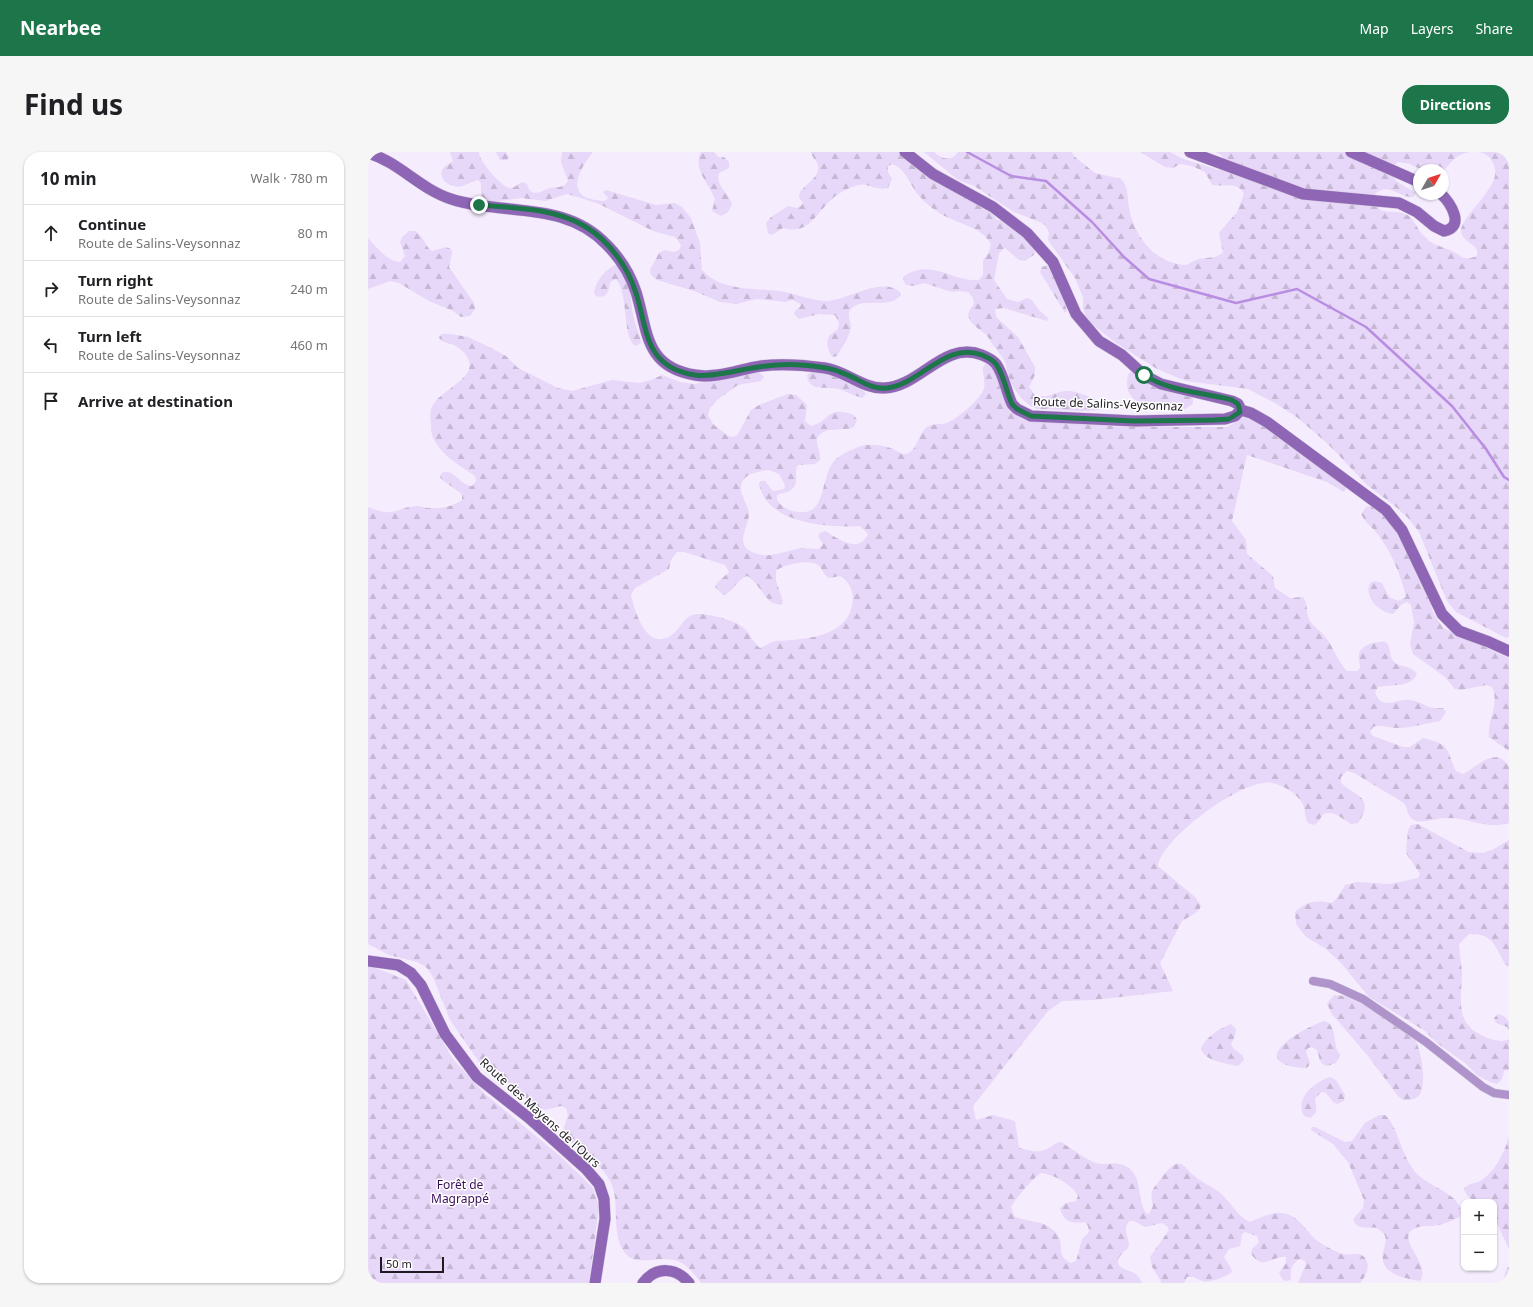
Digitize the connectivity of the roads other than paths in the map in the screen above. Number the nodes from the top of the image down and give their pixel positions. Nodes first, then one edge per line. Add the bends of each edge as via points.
1 (905, 152) edge
2 (1190, 152) edge
3 (1351, 152) edge
4 (368, 153) edge
5 (1413, 179) edge
6 (1446, 200) edge
7 (1240, 410) junction
8 (1509, 652) edge
9 (368, 961) edge
10 (1314, 981) dead end
11 (1509, 1095) edge
12 (595, 1283) edge
13 (643, 1283) edge
14 (689, 1283) edge

1 - 7 street, Route de Salins-Veysonnaz via 933,174 1003,214 1034,240 1056,268 1079,319 1099,341 1156,382 1232,400 1238,404
2 - 6 street via 1303,194 1400,203 1444,231 1452,228 1455,223 1455,216
3 - 5 street
4 - 7 street, Route de Salins-Veysonnaz via 387,161 424,186 450,198 479,205 551,213 573,220 592,231 615,254 629,275 636,293 644,330 652,348 667,365 690,374 701,376 762,366 795,365 835,370 867,385 886,388 894,387 952,355 970,352 995,363 1012,404 1031,416 1134,421 1225,419 1235,416
7 - 8 street via 1267,422 1386,510 1402,530 1442,614 1451,625 1459,631
9 - 12 street, Route des Mayens de l'Ours via 398,965 411,973 421,985 446,1034 477,1077 528,1118 586,1169 599,1184 604,1199 605,1219
10 - 11 street via 1330,984 1363,999 1426,1042 1483,1087 1494,1093
13 - 14 street via 656,1272 669,1270 682,1275

